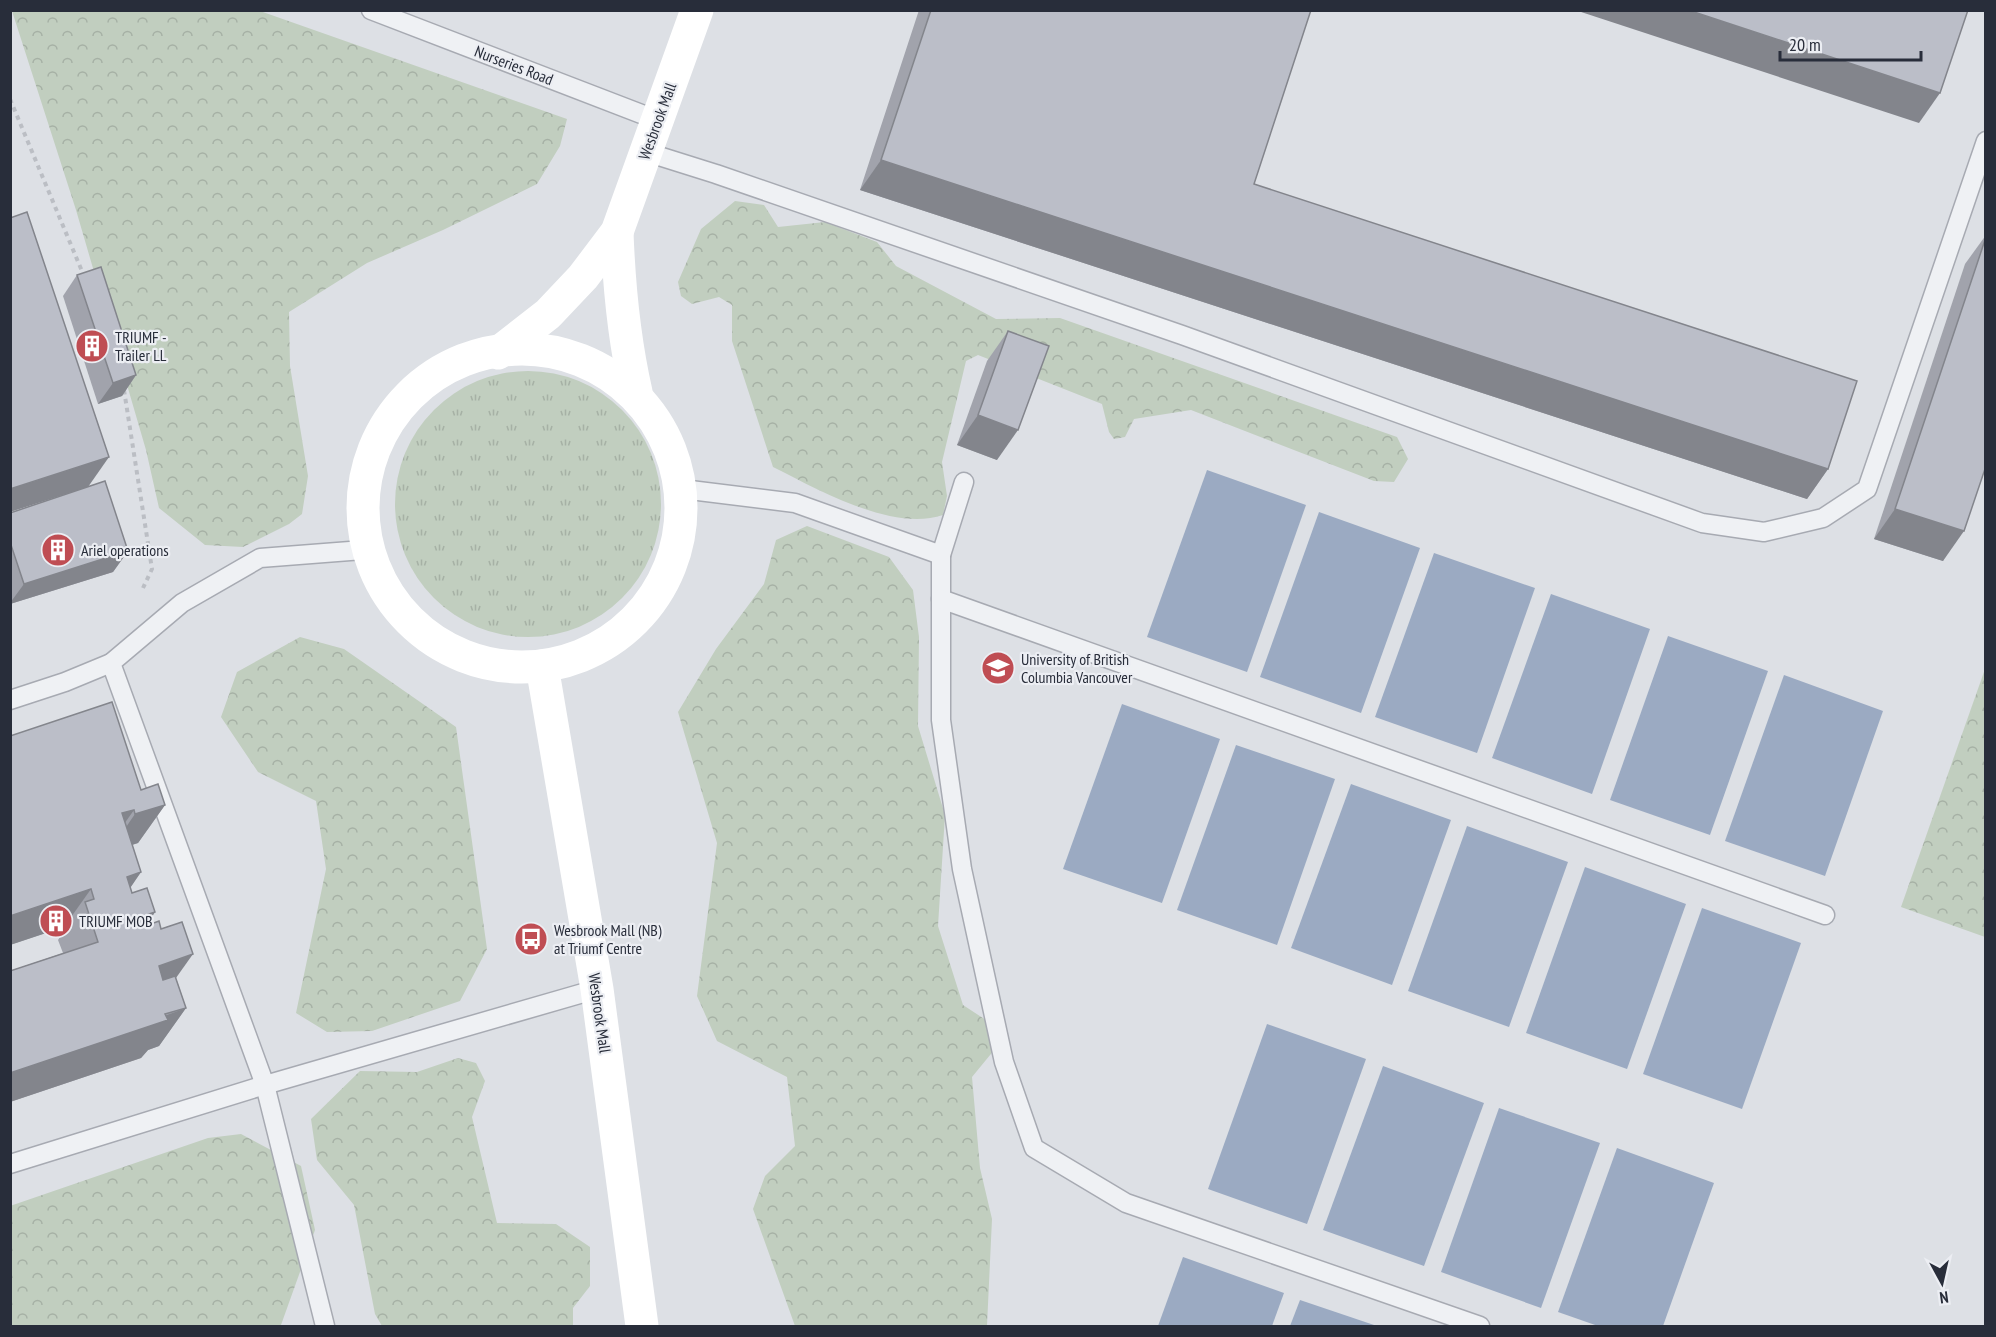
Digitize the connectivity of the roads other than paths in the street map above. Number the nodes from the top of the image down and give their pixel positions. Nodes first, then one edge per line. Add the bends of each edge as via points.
1 (371, 10) edge
2 (693, 11) edge
3 (657, 120) junction
4 (1986, 141) edge
5 (646, 152) junction
6 (617, 232) junction
7 (498, 353) junction
8 (636, 392) junction
9 (964, 482) dead end
10 (682, 489) junction
11 (363, 550) junction
12 (941, 555) junction
13 (941, 599) junction
14 (111, 663) junction
15 (542, 666) junction
16 (10, 700) edge
17 (1825, 915) dead end
18 (597, 989) junction
19 (265, 1085) junction
20 (10, 1164) edge
21 (325, 1326) edge
22 (642, 1326) edge
23 (1480, 1326) edge

1 - 3 lane, Nurseries Road
2 - 3 street, Wesbrook Mall
3 - 5 street, Wesbrook Mall
4 - 5 lane via 1867,489 1823,518 1764,532 1702,523 1182,335
5 - 6 street, Wesbrook Mall
6 - 7 street, Wesbrook Mall via 548,314
6 - 8 street, Wesbrook Mall via 622,313
7 - 8 street via 565,358 587,365
7 - 11 street via 459,363 422,385 391,416 369,461 362,503
8 - 10 street via 660,423 678,466
9 - 12 lane
10 - 12 lane via 795,503
10 - 15 street via 682,532 669,571 633,621 582,655
11 - 14 lane via 260,558 182,603
11 - 15 street via 387,599 426,637 475,661
12 - 13 lane
13 - 17 lane
13 - 23 lane via 941,720 962,869 1004,1062 1034,1148 1126,1203
14 - 16 lane
14 - 19 lane
15 - 18 street, Wesbrook Mall
18 - 19 lane
18 - 22 street, Wesbrook Mall
19 - 20 lane
19 - 21 lane

